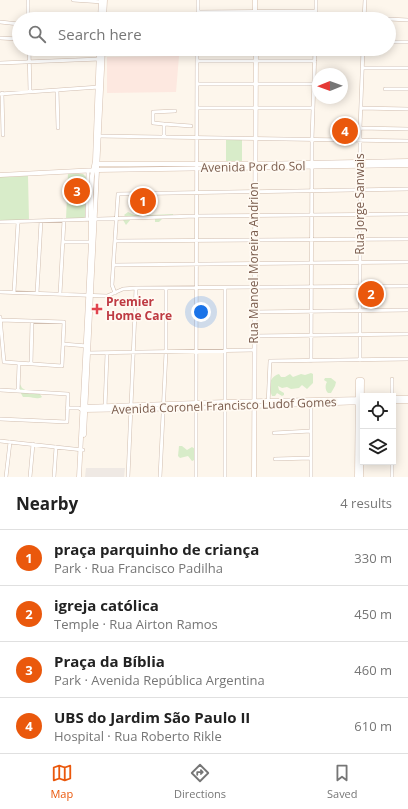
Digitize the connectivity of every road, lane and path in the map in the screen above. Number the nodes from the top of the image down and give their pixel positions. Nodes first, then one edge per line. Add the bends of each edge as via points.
1 (28, 0) edge
2 (73, 0) edge
3 (198, 0) edge
4 (255, 0) edge
5 (316, 0) edge
6 (365, 0) edge
7 (103, 1) edge
8 (28, 12) edge
9 (101, 12) edge
10 (104, 12) edge
11 (198, 12) joint
12 (255, 12) junction
13 (316, 12) joint
14 (364, 12) edge
15 (396, 19) edge
16 (408, 20) edge
17 (0, 22) edge
18 (12, 23) edge
19 (0, 38) edge
20 (12, 39) edge
21 (396, 42) edge
22 (408, 42) edge
23 (29, 56) edge
24 (100, 56) edge
25 (102, 56) edge
26 (197, 56) edge
27 (256, 56) edge
28 (315, 56) edge
29 (363, 56) edge
30 (101, 59) junction
31 (197, 61) junction
32 (256, 61) junction
33 (315, 61) junction
34 (29, 62) junction
35 (0, 63) edge
36 (315, 68) edge
37 (362, 68) junction
38 (408, 68) edge
39 (197, 84) junction
40 (256, 84) junction
41 (312, 84) edge
42 (100, 87) junction
43 (386, 89) dead end
44 (408, 89) edge
45 (57, 90) junction
46 (30, 92) junction
47 (1, 93) edge
48 (313, 104) edge
49 (197, 108) junction
50 (256, 108) junction
51 (313, 108) junction
52 (361, 108) junction
53 (408, 109) edge
54 (175, 111) dead end
55 (164, 124) junction
56 (191, 126) dead end
57 (58, 128) dead end
58 (360, 128) junction
59 (408, 129) edge
60 (3, 135) dead end
61 (97, 136) junction
62 (164, 136) junction
63 (198, 137) junction
64 (255, 138) junction
65 (312, 139) junction
66 (360, 141) junction
67 (408, 141) edge
68 (408, 161) edge
69 (96, 164) junction
70 (361, 164) junction
71 (312, 165) junction
72 (408, 165) edge
73 (198, 166) junction
74 (255, 166) junction
75 (93, 170) junction
76 (0, 175) edge
77 (408, 189) edge
78 (361, 190) junction
79 (255, 191) junction
80 (312, 191) junction
81 (197, 192) junction
82 (361, 214) junction
83 (408, 214) edge
84 (312, 215) junction
85 (197, 216) junction
86 (255, 216) junction
87 (116, 218) junction
88 (64, 220) junction
89 (91, 220) junction
90 (41, 221) junction
91 (0, 222) edge
92 (18, 222) junction
93 (360, 239) junction
94 (408, 239) edge
95 (255, 240) junction
96 (312, 240) junction
97 (115, 241) junction
98 (196, 241) junction
99 (63, 242) junction
100 (91, 242) junction
101 (360, 262) junction
102 (408, 262) edge
103 (312, 263) junction
104 (196, 264) junction
105 (254, 264) junction
106 (114, 266) junction
107 (408, 286) edge
108 (311, 287) junction
109 (361, 287) junction
110 (136, 288) junction
111 (166, 288) junction
112 (196, 288) junction
113 (225, 288) junction
114 (254, 288) junction
115 (0, 292) edge
116 (14, 292) junction
117 (37, 293) junction
118 (115, 293) junction
119 (60, 294) junction
120 (89, 295) junction
121 (408, 310) edge
122 (312, 311) junction
123 (361, 311) junction
124 (254, 312) junction
125 (0, 318) edge
126 (32, 321) junction
127 (360, 334) junction
128 (408, 334) edge
129 (311, 335) junction
130 (254, 336) junction
131 (63, 344) junction
132 (87, 346) junction
133 (225, 350) junction
134 (254, 350) junction
135 (196, 351) junction
136 (133, 352) junction
137 (166, 352) junction
138 (87, 353) junction
139 (107, 353) junction
140 (408, 359) edge
141 (360, 360) junction
142 (311, 361) junction
143 (19, 364) junction
144 (31, 364) junction
145 (392, 379) dead end
146 (0, 390) edge
147 (18, 391) junction
148 (392, 393) edge
149 (396, 397) edge
150 (408, 398) edge
151 (360, 401) edge
152 (396, 401) edge
153 (408, 401) edge
154 (225, 402) junction
155 (311, 402) junction
156 (196, 403) junction
157 (268, 403) junction
158 (254, 404) junction
159 (163, 406) junction
160 (131, 407) junction
161 (67, 408) junction
162 (83, 408) junction
163 (104, 408) junction
164 (196, 408) junction
165 (225, 408) junction
166 (0, 419) edge
167 (360, 420) edge
168 (361, 429) edge
169 (311, 431) junction
170 (274, 433) dead end
171 (0, 441) edge
172 (10, 442) junction
173 (33, 444) junction
174 (56, 446) junction
175 (82, 450) junction
176 (311, 458) junction
177 (275, 460) dead end
178 (392, 465) edge
179 (6, 477) edge
180 (30, 477) edge
181 (54, 477) edge
182 (81, 477) edge
183 (128, 477) edge
184 (160, 477) edge
185 (196, 477) edge
186 (225, 477) edge
187 (254, 477) edge
188 (311, 477) edge
189 (357, 477) edge
190 (361, 477) edge
191 (392, 477) edge

1 - 8 street
2 - 7 street
3 - 11 street
4 - 12 street
5 - 13 street
6 - 14 street
7 - 9 street
7 - 10 street
11 - 12 street
12 - 13 street
15 - 16 street
17 - 18 street
19 - 20 street
21 - 22 street
23 - 34 street
24 - 30 street
25 - 30 street
26 - 31 street
27 - 32 street, Rua Manoel Moreira Andrion
28 - 33 street
29 - 37 street, Rua Jorge Sanwais
30 - 34 street
30 - 42 street
31 - 32 street
31 - 39 street
32 - 33 street
32 - 40 street, Rua Manoel Moreira Andrion
33 - 36 street
34 - 35 street
34 - 46 street
37 - 38 street
37 - 52 street, Rua Jorge Sanwais
39 - 40 street
39 - 49 street
40 - 41 street
40 - 50 street, Rua Manoel Moreira Andrion
42 - 45 street
42 - 61 street
43 - 44 street
45 - 46 street
45 - 57 street
46 - 47 street
47 - 60 street
48 - 51 street
49 - 50 street
49 - 63 street
50 - 51 street
50 - 64 street, Rua Manoel Moreira Andrion
51 - 65 street
52 - 53 street
52 - 58 street, Rua Jorge Sanwais
54 - 55 street via 153,112 153,123
55 - 56 street
55 - 62 street
58 - 59 street
58 - 66 street, Rua Jorge Sanwais
61 - 62 street
61 - 69 street
62 - 63 street
63 - 64 street
63 - 73 street
64 - 65 street
64 - 74 street, Rua Manoel Moreira Andrion
65 - 66 street
65 - 71 street
66 - 67 street
66 - 70 street, Rua Jorge Sanwais
68 - 70 street, Avenida Por do Sol
69 - 73 street, Avenida Por do Sol
69 - 75 street
70 - 71 street, Avenida Por do Sol
70 - 72 street, Avenida Por do Sol
70 - 78 street, Rua Jorge Sanwais
71 - 74 street, Avenida Por do Sol
71 - 80 street
73 - 74 street, Avenida Por do Sol
73 - 75 street, Avenida Por do Sol
73 - 81 street
74 - 79 street, Rua Manoel Moreira Andrion
75 - 76 street, Avenida Por do Sol
75 - 89 street
75 - 89 street
77 - 78 street
78 - 80 street
78 - 82 street, Rua Jorge Sanwais
79 - 80 street
79 - 81 street
79 - 86 street, Rua Manoel Moreira Andrion
80 - 84 street
81 - 85 street
81 - 87 street via 118,194
82 - 83 street
82 - 84 street
82 - 93 street, Rua Jorge Sanwais
84 - 86 street
84 - 96 street
85 - 86 street
85 - 87 street
85 - 98 street
86 - 95 street, Rua Manoel Moreira Andrion
87 - 89 street
87 - 97 street
88 - 89 street
88 - 90 street
88 - 99 street
89 - 100 street
89 - 120 street
90 - 92 street
90 - 117 street
91 - 92 street
92 - 116 street
93 - 94 street
93 - 96 street
93 - 101 street, Rua Jorge Sanwais
95 - 96 street
95 - 98 street
95 - 105 street, Rua Manoel Moreira Andrion
96 - 103 street
97 - 98 street
97 - 106 street
98 - 104 street
99 - 100 street
99 - 119 street
100 - 120 street
101 - 102 street
101 - 103 street
101 - 109 street, Rua Jorge Sanwais
103 - 105 street
103 - 108 street
104 - 105 street
104 - 106 street
104 - 112 street
105 - 114 street, Rua Manoel Moreira Andrion
106 - 118 street via 112,285
107 - 109 street
108 - 109 street
108 - 114 street
108 - 122 street
109 - 123 street, Rua Jorge Sanwais
110 - 111 street
110 - 118 street
110 - 136 street
111 - 112 street
111 - 137 street
112 - 113 street
112 - 135 street
113 - 114 street
113 - 133 street
114 - 124 street, Rua Manoel Moreira Andrion
115 - 116 street
116 - 117 street
117 - 119 street
118 - 120 street via 107,296
119 - 120 street
120 - 132 street
121 - 123 street
122 - 123 street
122 - 124 street
122 - 129 street
123 - 127 street, Rua Jorge Sanwais
124 - 130 street, Rua Manoel Moreira Andrion
125 - 126 street
125 - 143 street via 4,362
126 - 131 street via 64,322
126 - 144 street
127 - 128 street
127 - 129 street
127 - 141 street, Rua Jorge Sanwais
129 - 130 street
129 - 142 street
130 - 134 street, Rua Manoel Moreira Andrion
131 - 132 street
131 - 144 street via 62,366
132 - 138 street
133 - 134 street
133 - 135 street
133 - 154 street
134 - 158 street, Rua Manoel Moreira Andrion
135 - 137 street
135 - 156 street
136 - 137 street
136 - 139 street
136 - 160 street
137 - 159 street
138 - 139 street
138 - 162 street
139 - 163 street
140 - 141 street
141 - 142 street
142 - 157 street via 270,361
143 - 144 street
143 - 147 street
145 - 148 street
146 - 147 street
147 - 161 street via 68,394
149 - 150 street
151 - 155 street, Avenida Coronel Francisco Ludof Gomes
152 - 153 street
154 - 156 street, Avenida Coronel Francisco Ludof Gomes
154 - 158 street, Avenida Coronel Francisco Ludof Gomes
154 - 165 street
155 - 157 street, Avenida Coronel Francisco Ludof Gomes
155 - 169 street
156 - 159 street, Avenida Coronel Francisco Ludof Gomes
157 - 158 street, Avenida Coronel Francisco Ludof Gomes
158 - 165 street, Avenida Coronel Francisco Ludof Gomes
158 - 187 street, Rua Manoel Moreira Andrion
159 - 160 street, Avenida Coronel Francisco Ludof Gomes
159 - 164 street, Avenida Coronel Francisco Ludof Gomes
159 - 184 street
160 - 163 street, Avenida Coronel Francisco Ludof Gomes
160 - 183 street
161 - 162 street
161 - 166 street via 67,422
162 - 163 street, Avenida Coronel Francisco Ludof Gomes
162 - 175 street
164 - 165 street, Avenida Coronel Francisco Ludof Gomes
164 - 185 street
165 - 186 street
167 - 189 street
168 - 190 street
169 - 170 street
169 - 176 street
171 - 172 street
172 - 173 street
172 - 179 street
173 - 174 street
173 - 180 street
174 - 175 street
174 - 181 street
175 - 182 street
176 - 177 street
176 - 188 street
178 - 191 street

